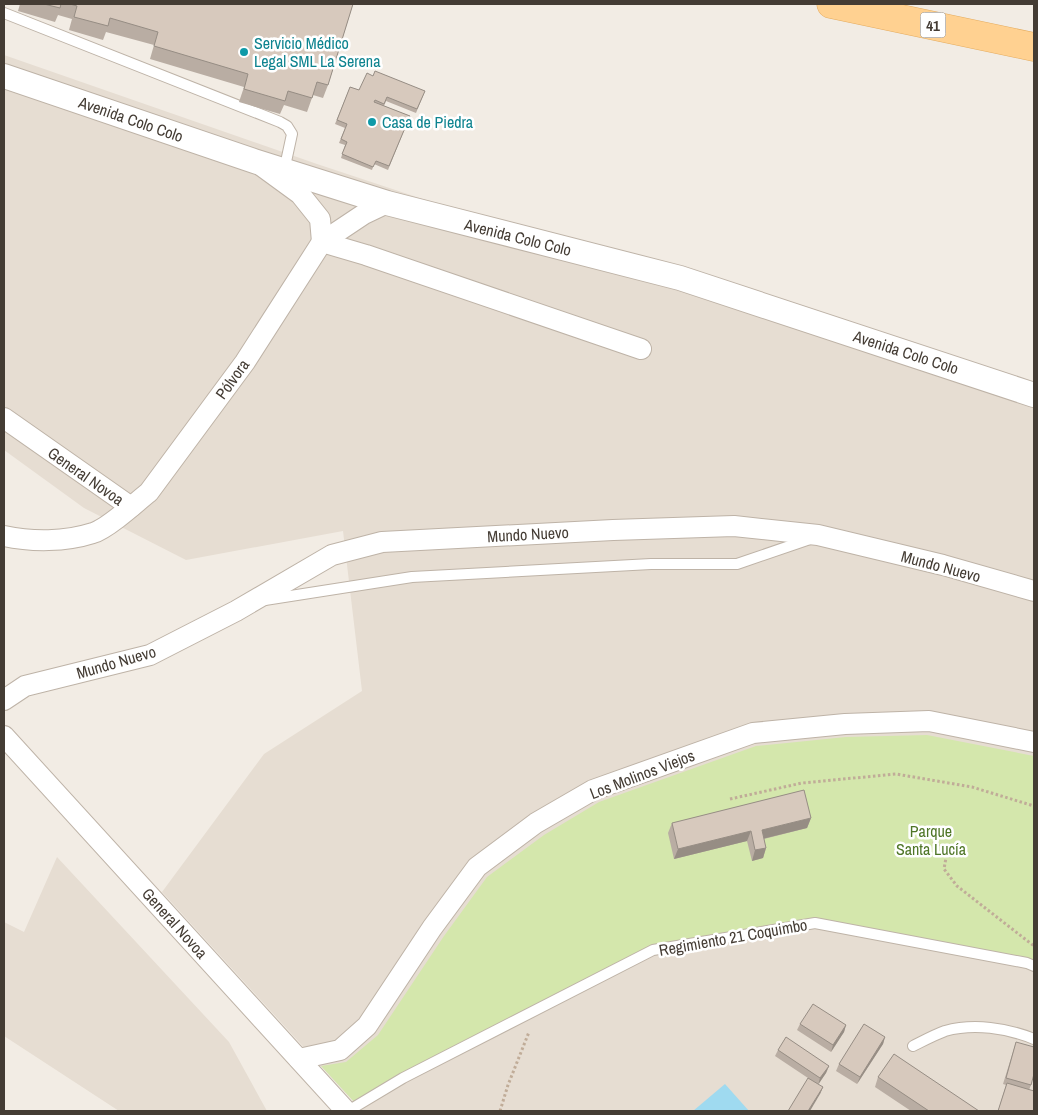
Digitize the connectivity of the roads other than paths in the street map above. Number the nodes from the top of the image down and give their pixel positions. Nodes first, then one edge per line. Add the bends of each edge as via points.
1 (831, 4) edge
2 (4, 13) edge
3 (1034, 47) edge
4 (4, 76) edge
5 (254, 161) junction
6 (284, 171) junction
7 (388, 203) junction
8 (322, 242) junction
9 (641, 350) dead end
10 (1034, 395) edge
11 (4, 418) edge
12 (131, 507) junction
13 (4, 536) edge
14 (818, 536) junction
15 (1034, 591) edge
16 (252, 602) junction
17 (4, 700) edge
18 (4, 736) edge
19 (1034, 742) edge
20 (1034, 966) edge
21 (1034, 1040) edge
22 (912, 1046) dead end
23 (299, 1059) junction
24 (347, 1111) edge

1 - 3 main road, 41
2 - 6 lane via 280,122 292,134
4 - 5 street, Avenida Colo Colo
5 - 6 street, Avenida Colo Colo
5 - 8 street via 300,194 320,218
6 - 7 street, Avenida Colo Colo
7 - 8 street, Pólvora via 364,214
7 - 10 street, Avenida Colo Colo via 680,278
8 - 9 street
8 - 12 street, Pólvora via 244,362 149,492
11 - 12 street, General Novoa
12 - 13 street, General Novoa via 94,533 58,540
14 - 15 street, Mundo Nuevo via 943,565
14 - 16 lane, Mundo Nuevo via 737,564 650,564 412,577
14 - 16 street, Mundo Nuevo via 734,526 382,542 332,555
16 - 17 street, Mundo Nuevo via 150,655 25,686
18 - 23 street, General Novoa
19 - 23 street, Los Molinos Viejos via 929,721 845,724 762,732 593,790 536,823 477,868 432,928 368,1026 340,1050
20 - 24 lane, Regimiento 21 Coquimbo via 1027,962 815,923 653,950 403,1078
21 - 22 lane via 1016,1032 976,1027 945,1031
23 - 24 street, General Novoa

